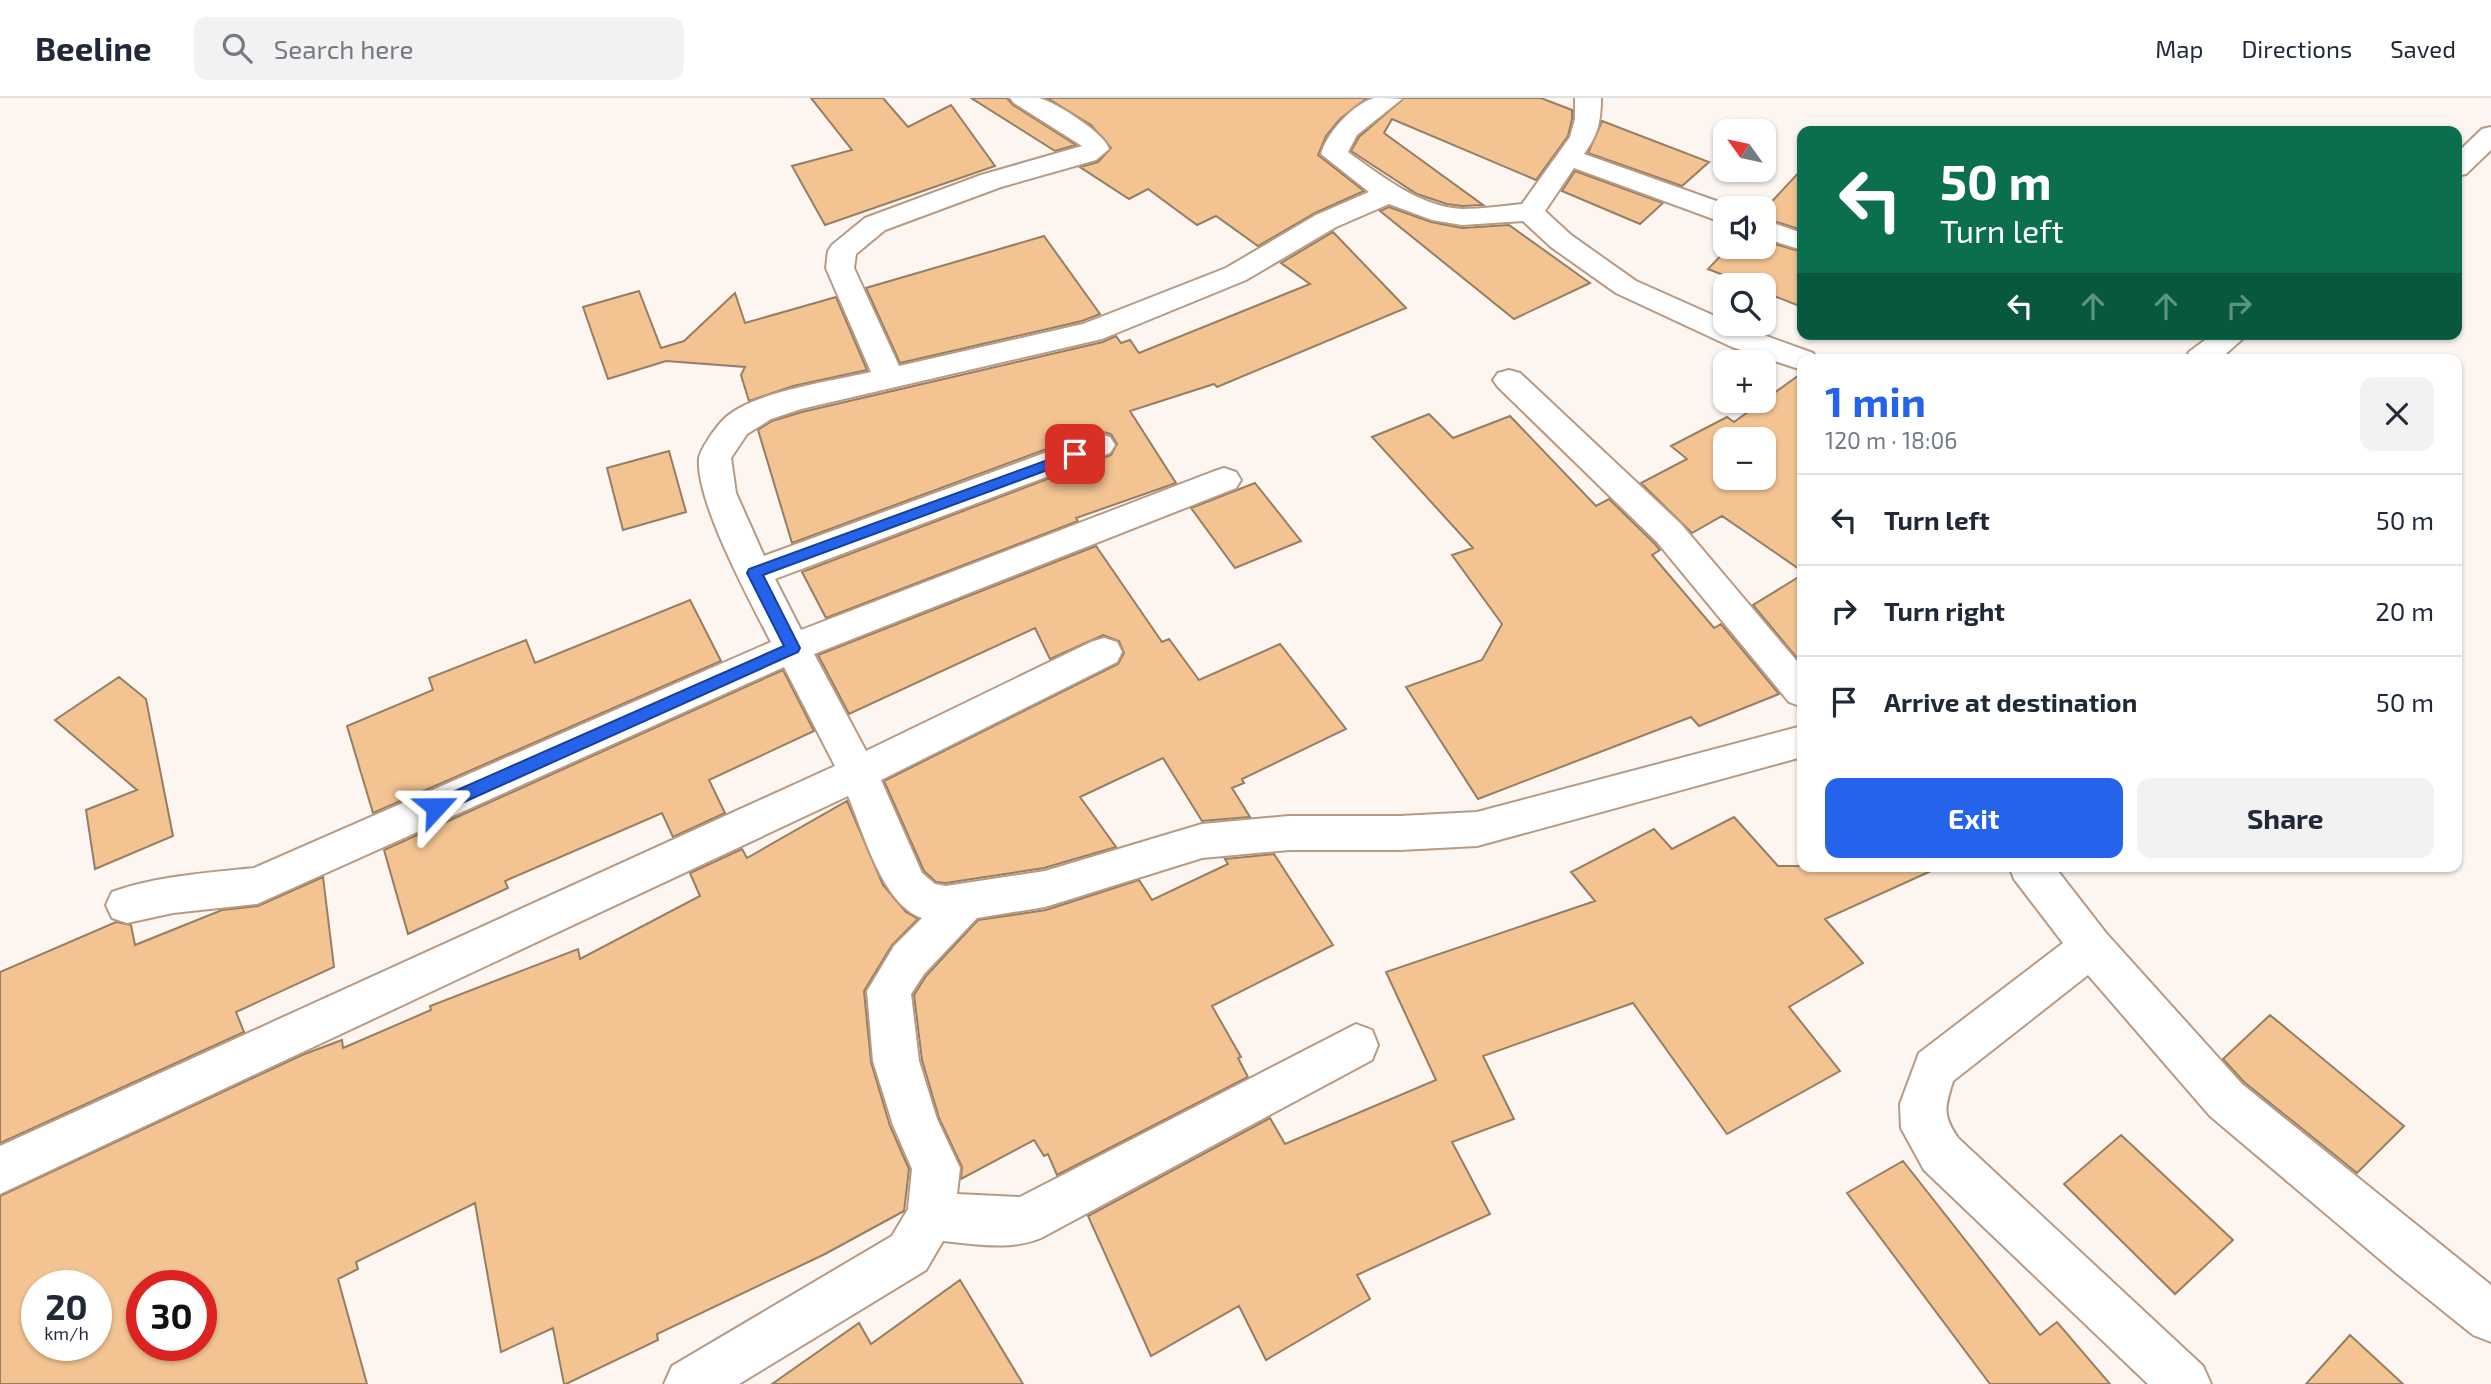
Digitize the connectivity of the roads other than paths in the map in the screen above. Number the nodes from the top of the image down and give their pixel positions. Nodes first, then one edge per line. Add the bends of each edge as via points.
1 (1023, 98) edge
2 (1588, 98) edge
3 (1389, 99) edge
4 (2491, 135) edge
5 (1569, 156) junction
6 (2463, 162) edge
7 (1388, 194) junction
8 (1713, 209) edge
9 (1530, 212) junction
10 (1776, 232) edge
11 (1797, 240) edge
12 (2225, 340) edge
13 (2207, 354) edge
14 (1797, 358) edge
15 (890, 378) junction
16 (1509, 380) dead end
17 (1100, 445) dead end
18 (1224, 480) dead end
19 (754, 573) junction
20 (792, 648) junction
21 (1104, 652) dead end
22 (1797, 686) edge
23 (1797, 742) edge
24 (858, 773) junction
25 (2034, 872) edge
26 (966, 901) junction
27 (127, 905) dead end
28 (2091, 947) junction
29 (1356, 1045) dead end
30 (0, 1170) edge
31 (931, 1215) junction
32 (2491, 1317) edge
33 (690, 1384) edge
34 (2185, 1384) edge

1 - 15 street via 1086,136 1096,149 875,224 842,251 840,268
2 - 5 street via 1583,137
3 - 7 street via 1342,135 1334,154
4 - 6 street
5 - 8 street
5 - 9 street
7 - 9 street via 1462,217
7 - 15 street via 1326,221 1236,274 1091,332
9 - 14 street via 1561,241 1626,287 1742,340
10 - 11 street
12 - 13 street
15 - 19 street via 793,400 736,426 715,457 719,493
16 - 22 street via 1669,533
17 - 19 street
18 - 20 street
19 - 20 street
20 - 24 street
20 - 27 street via 257,886
21 - 24 street
23 - 26 street via 1477,828 1289,833 1202,841 1045,889
24 - 26 street via 907,885 925,901
24 - 30 street
25 - 28 street
26 - 31 street via 909,960 889,992 896,1061 916,1125 936,1168
28 - 32 street via 2226,1100
28 - 34 street via 1935,1068 1923,1104 1924,1128 1941,1154
29 - 31 street via 1024,1221
31 - 33 street via 909,1253

